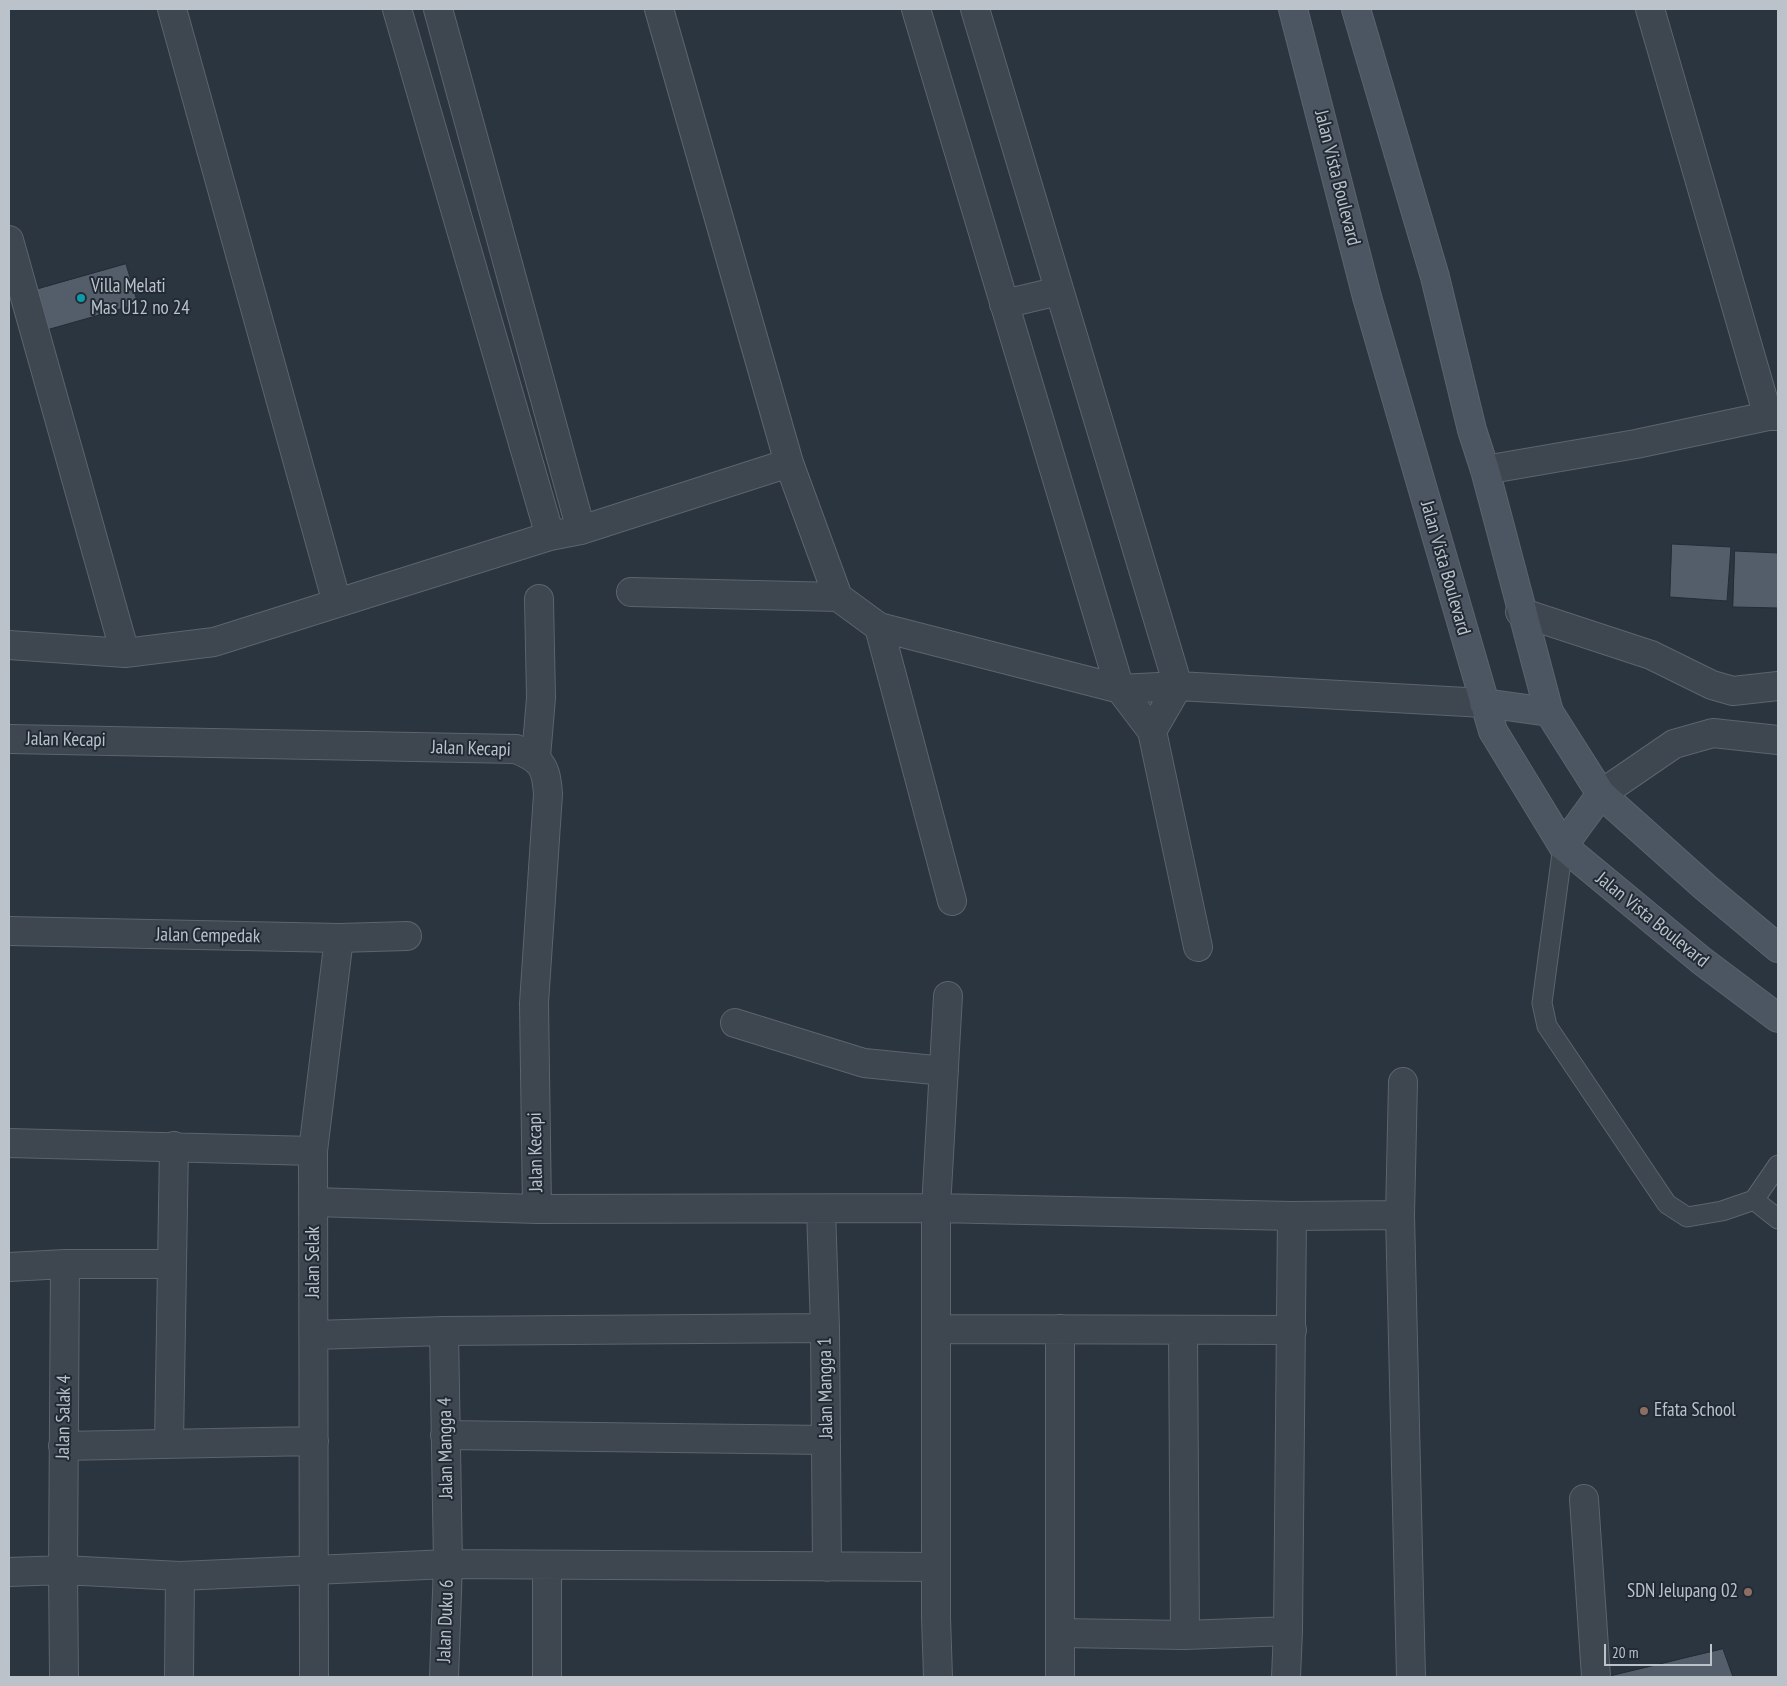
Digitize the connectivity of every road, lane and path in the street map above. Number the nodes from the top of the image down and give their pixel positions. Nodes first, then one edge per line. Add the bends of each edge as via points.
1 (172, 9) edge
2 (397, 9) edge
3 (438, 9) edge
4 (659, 9) edge
5 (916, 9) edge
6 (975, 9) edge
7 (1293, 9) edge
8 (1356, 9) edge
9 (1650, 9) edge
10 (9, 240) edge
11 (1059, 291) junction
12 (1004, 304) junction
13 (1773, 416) edge
14 (789, 462) junction
15 (1485, 470) junction
16 (581, 530) junction
17 (550, 536) junction
18 (631, 592) dead end
19 (838, 597) junction
20 (538, 599) dead end
21 (337, 604) junction
22 (1520, 612) junction
23 (879, 627) junction
24 (9, 644) edge
25 (125, 653) junction
26 (1178, 686) junction
27 (1778, 686) edge
28 (1120, 689) junction
29 (1484, 703) junction
30 (1548, 712) junction
31 (1152, 731) junction
32 (9, 739) edge
33 (1778, 740) edge
34 (536, 757) junction
35 (1601, 794) junction
36 (1563, 846) junction
37 (952, 901) dead end
38 (9, 931) edge
39 (407, 936) dead end
40 (338, 938) junction
41 (1198, 947) dead end
42 (1778, 948) edge
43 (948, 996) dead end
44 (1778, 1018) edge
45 (734, 1023) dead end
46 (944, 1071) junction
47 (1403, 1082) dead end
48 (9, 1142) edge
49 (174, 1146) junction
50 (313, 1151) junction
51 (1778, 1165) edge
52 (1754, 1200) junction
53 (314, 1202) junction
54 (936, 1208) junction
55 (537, 1209) junction
56 (821, 1210) junction
57 (1400, 1215) junction
58 (1292, 1216) junction
59 (1778, 1219) edge
60 (65, 1264) junction
61 (170, 1264) junction
62 (9, 1267) edge
63 (825, 1328) junction
64 (936, 1329) junction
65 (1060, 1329) junction
66 (1183, 1330) junction
67 (1292, 1330) junction
68 (444, 1331) junction
69 (314, 1336) junction
70 (445, 1434) junction
71 (826, 1440) junction
72 (314, 1441) junction
73 (169, 1444) junction
74 (63, 1446) junction
75 (1584, 1499) dead end
76 (448, 1564) junction
77 (547, 1565) junction
78 (827, 1567) junction
79 (936, 1567) junction
80 (62, 1570) junction
81 (314, 1571) junction
82 (9, 1572) edge
83 (180, 1576) junction
84 (1288, 1631) junction
85 (1061, 1633) junction
86 (1185, 1635) junction
87 (64, 1677) edge
88 (179, 1677) edge
89 (314, 1677) edge
90 (444, 1677) edge
91 (547, 1677) edge
92 (938, 1677) edge
93 (1060, 1677) edge
94 (1286, 1677) edge
95 (1411, 1677) edge
96 (1596, 1677) edge

1 - 21 street
2 - 17 street
3 - 16 street
4 - 14 street
5 - 12 street
6 - 11 street
7 - 29 street, Jalan Vista Boulevard via 1367,297
8 - 15 street via 1435,277 1472,430
9 - 13 street
10 - 25 street
11 - 12 street
11 - 26 street
12 - 28 street
13 - 15 street
14 - 16 street
14 - 19 street
15 - 22 street
16 - 17 street
17 - 21 street
18 - 19 street
19 - 23 street
20 - 34 street via 541,698
21 - 25 street via 214,642
22 - 27 street via 1651,655 1712,685 1733,690
22 - 30 street
23 - 28 street
23 - 37 street
24 - 25 street
26 - 28 street
26 - 29 street
26 - 31 street
28 - 31 street
29 - 30 street
29 - 36 street, Jalan Vista Boulevard via 1493,731
30 - 35 street
31 - 41 street
32 - 34 street, Jalan Kecapi via 516,749
33 - 35 street via 1713,733 1674,744
34 - 55 street, Jalan Kecapi via 547,773 548,794 534,1002
35 - 36 street
35 - 42 street
36 - 44 street, Jalan Vista Boulevard via 1702,961
36 - 52 lane via 1542,1003 1547,1026 1667,1204 1687,1217 1722,1211
38 - 40 street, Jalan Cempedak
39 - 40 street, Jalan Cempedak
40 - 50 street, Jalan Selak
43 - 46 street
45 - 46 street via 864,1063
46 - 54 street
47 - 57 street
48 - 49 street
49 - 50 street
49 - 61 street
50 - 53 street, Jalan Selak
51 - 52 lane
52 - 59 lane
53 - 55 street
53 - 69 street, Jalan Selak
54 - 56 street
54 - 58 street
54 - 64 street
55 - 56 street
56 - 63 street, Jalan Mangga 1
57 - 58 street
57 - 95 street
58 - 67 street
60 - 61 street
60 - 62 street
60 - 74 street, Jalan Salak 4
61 - 73 street
63 - 68 street
63 - 71 street, Jalan Mangga 1
64 - 65 street
64 - 79 street
65 - 66 street
65 - 85 street
66 - 67 street
66 - 86 street
67 - 84 street
68 - 69 street
68 - 70 street, Jalan Mangga 4
69 - 72 street, Jalan Selak
70 - 71 street
70 - 76 street, Jalan Mangga 4
71 - 78 street, Jalan Mangga 1
72 - 73 street
72 - 81 street, Jalan Selak
73 - 74 street
74 - 80 street, Jalan Salak 4
75 - 96 street
76 - 77 street
76 - 81 street
76 - 90 street, Jalan Duku 6
77 - 78 street
77 - 91 street
78 - 79 street
79 - 92 street
80 - 82 street
80 - 83 street
80 - 87 street, Jalan Salak 4
81 - 83 street
81 - 89 street, Jalan Selak
83 - 88 street
84 - 86 street
84 - 94 street
85 - 86 street
85 - 93 street

